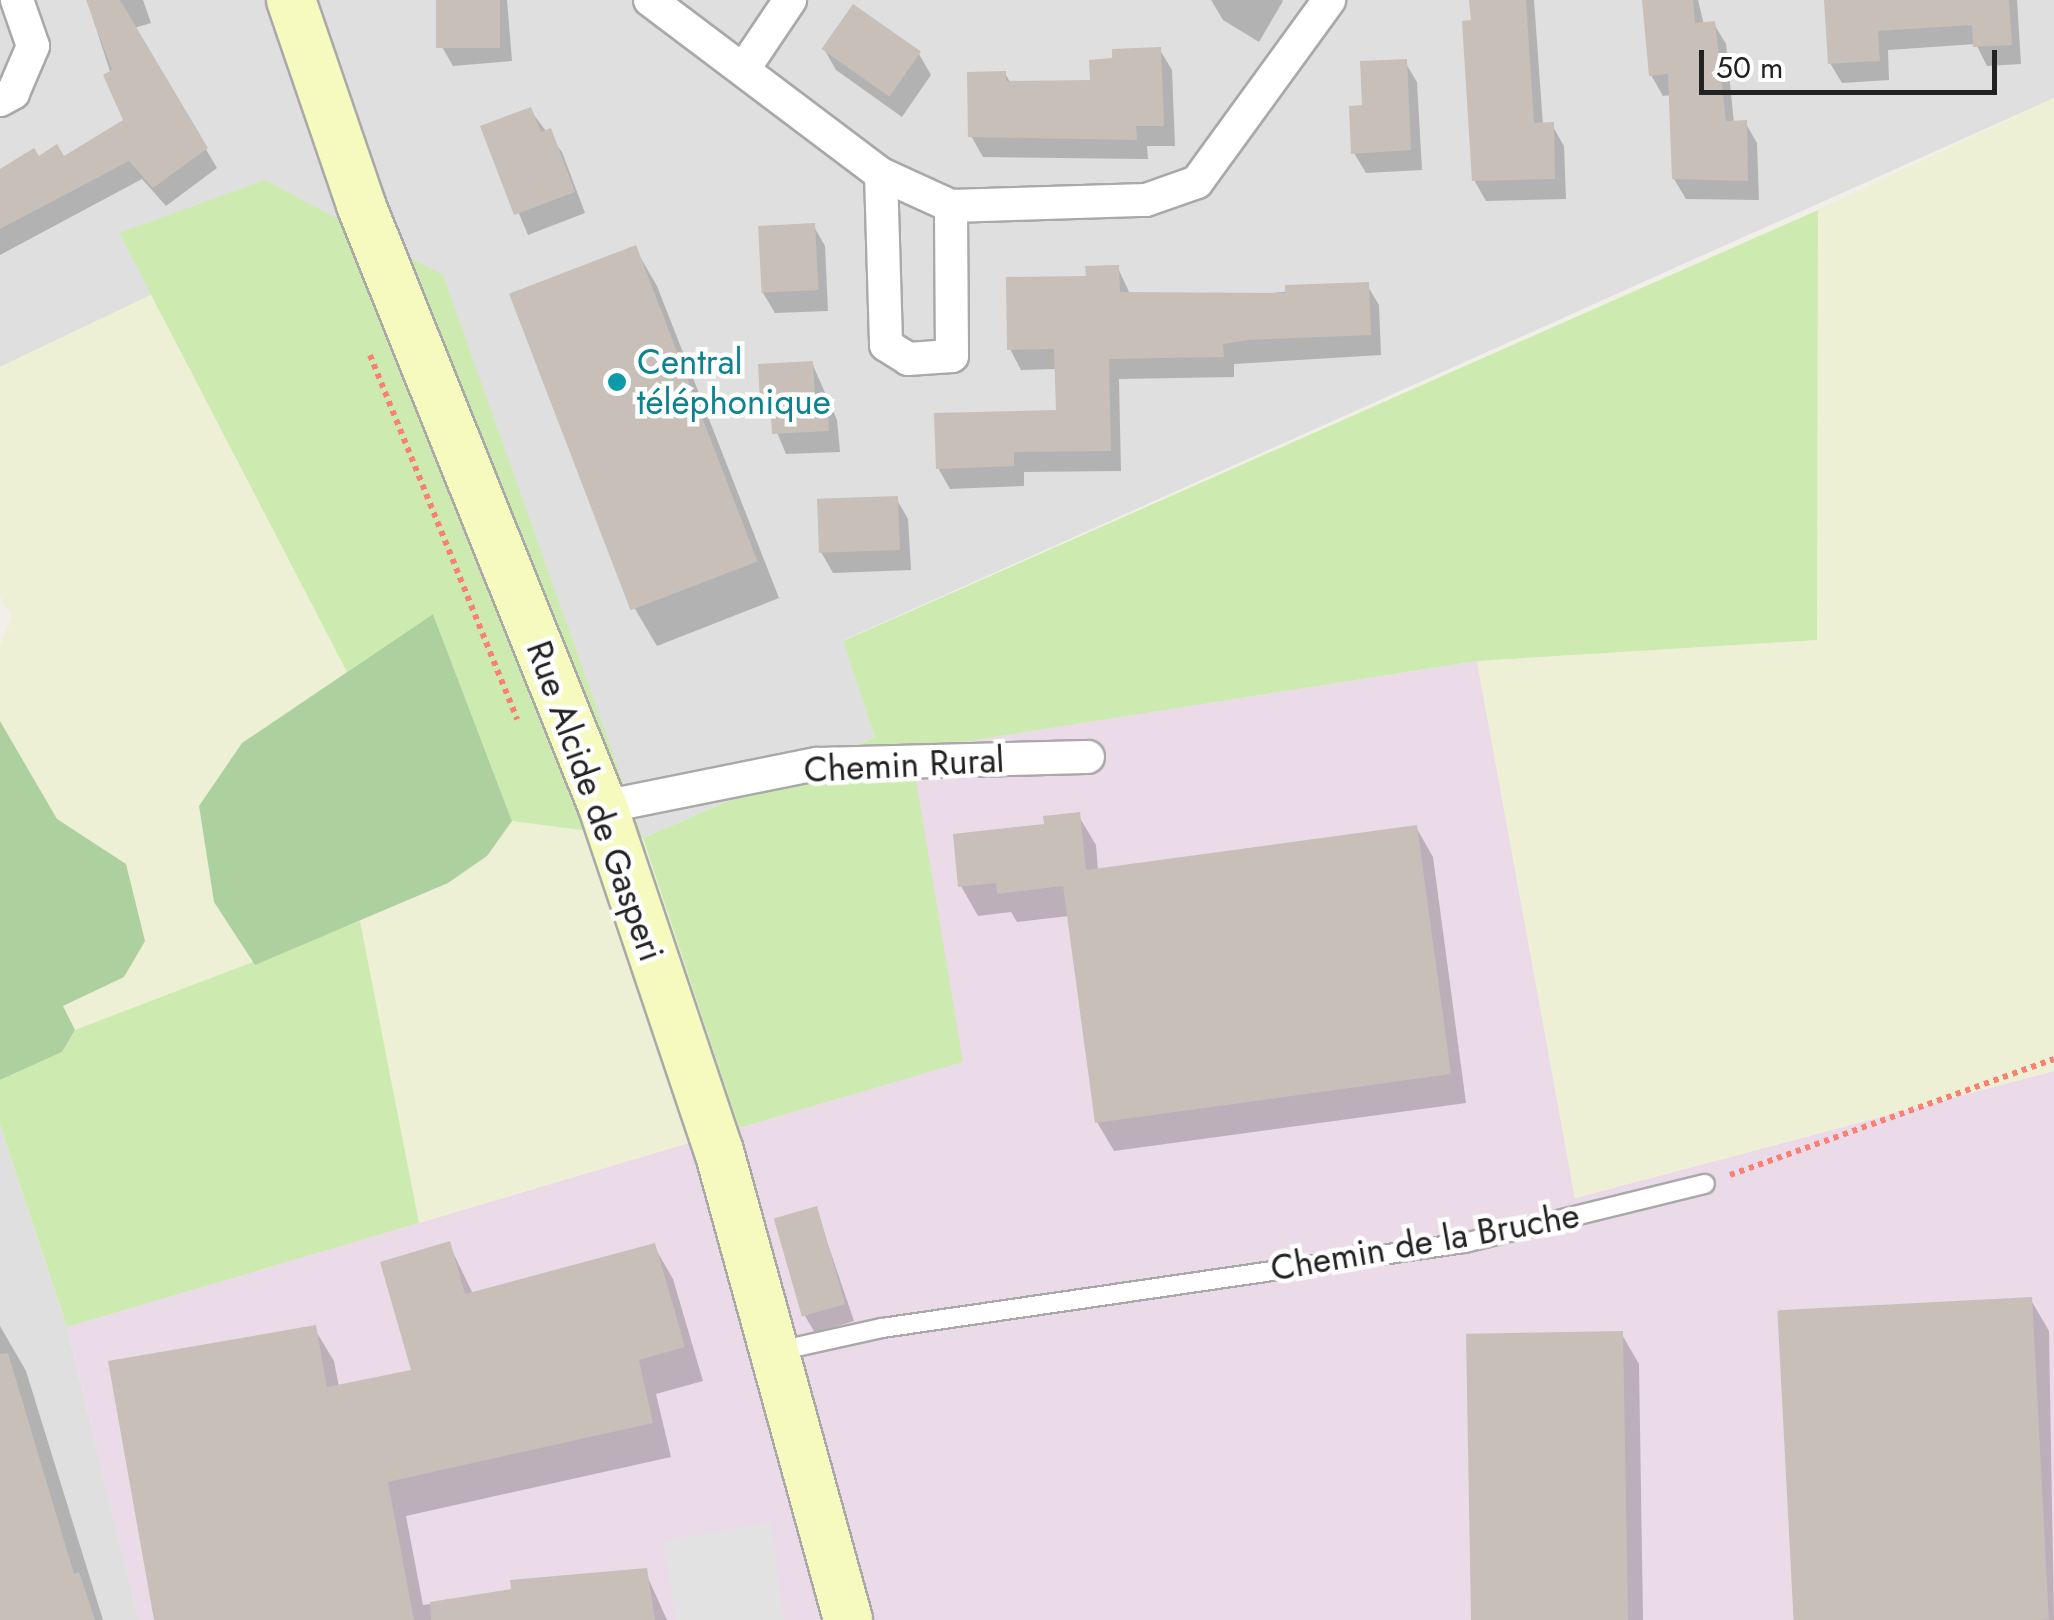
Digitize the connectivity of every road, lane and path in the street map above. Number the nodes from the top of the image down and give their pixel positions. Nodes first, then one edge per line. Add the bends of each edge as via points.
1 (17, 0) edge
2 (291, 0) edge
3 (650, 0) edge
4 (790, 0) edge
5 (1329, 0) edge
6 (745, 67) junction
7 (0, 100) edge
8 (882, 174) junction
9 (951, 206) junction
10 (366, 346) dead end
11 (525, 733) dead end
12 (1088, 757) dead end
13 (603, 808) junction
14 (2054, 1059) edge
15 (1705, 1184) joint
16 (777, 1351) junction
17 (848, 1620) edge

1 - 7 street via 33,46 13,93
2 - 13 main road, Rue Alcide de Gasperi via 361,206
3 - 6 street
4 - 6 street
5 - 9 street via 1197,182 1146,200
6 - 8 street
8 - 9 street
8 - 9 street via 886,346 908,359 952,356
10 - 11 path via 470,614
12 - 13 street, Chemin Rural via 817,764
13 - 16 main road, Rue Alcide de Gasperi via 719,1151
14 - 15 path
15 - 16 lane, Chemin de la Bruche via 1464,1243 882,1328
16 - 17 main road, Rue Alcide de Gasperi

